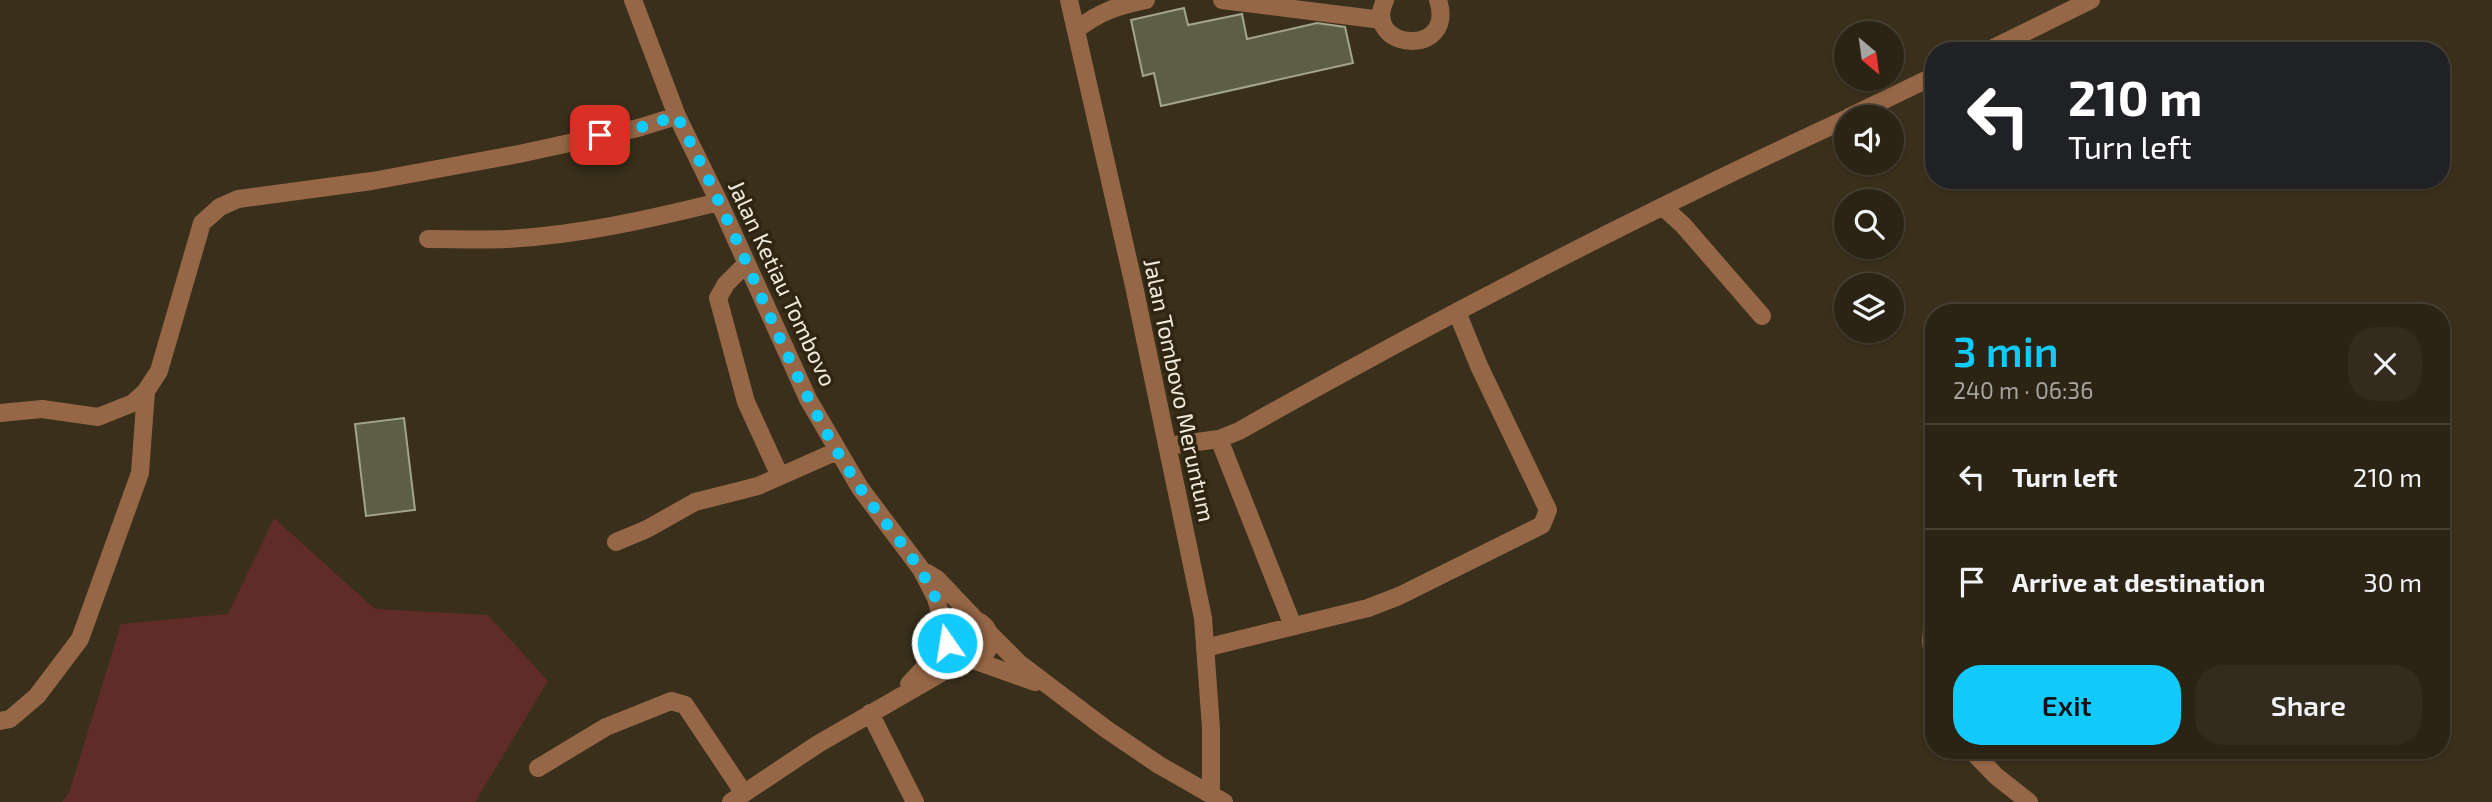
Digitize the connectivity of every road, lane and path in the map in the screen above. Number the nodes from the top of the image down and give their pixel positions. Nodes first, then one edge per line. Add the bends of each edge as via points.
1 (633, 0) edge
2 (1069, 0) edge
3 (1146, 0) edge
4 (1222, 0) edge
5 (1385, 0) edge
6 (2091, 0) edge
7 (1247, 1) edge
8 (1439, 1) edge
9 (1382, 20) junction
10 (1076, 30) junction
11 (2005, 42) edge
12 (1925, 80) edge
13 (1875, 105) edge
14 (677, 116) junction
15 (1834, 125) edge
16 (719, 202) junction
17 (1663, 207) junction
18 (428, 239) dead end
19 (746, 264) junction
20 (1457, 312) junction
21 (1762, 316) dead end
22 (146, 391) junction
23 (0, 413) edge
24 (1219, 439) junction
25 (1167, 446) junction
26 (837, 451) junction
27 (780, 477) junction
28 (616, 542) dead end
29 (921, 569) junction
30 (975, 620) junction
31 (1293, 626) junction
32 (989, 634) junction
33 (947, 640) junction
34 (1205, 648) junction
35 (969, 661) junction
36 (1046, 684) junction
37 (894, 699) junction
38 (870, 713) junction
39 (0, 721) edge
40 (1980, 759) edge
41 (538, 768) dead end
42 (737, 797) edge
43 (1217, 798) edge
44 (915, 802) edge
45 (2029, 802) edge

1 - 14 street, Jalan Ketiau Tombovo
2 - 10 street, Jalan Tombovo Meruntum
3 - 10 street via 1111,8
4 - 7 street
5 - 9 street
6 - 11 street
7 - 9 street
8 - 9 street via 1438,25 1420,41 1396,38
10 - 25 street, Jalan Tombovo Meruntum
12 - 13 street
14 - 16 street, Jalan Ketiau Tombovo
14 - 22 street via 519,154 238,199 220,207 202,223 159,371
15 - 17 street
16 - 18 street via 579,231 508,239
16 - 19 street, Jalan Ketiau Tombovo
17 - 20 street
17 - 21 street
19 - 26 street, Jalan Ketiau Tombovo
19 - 27 street via 718,298 746,402
20 - 24 street
20 - 31 street via 1548,510 1542,525 1399,597
22 - 23 street via 133,403 98,417 42,410
22 - 39 street via 140,472 80,639 37,696 10,719
24 - 25 street
24 - 31 street
25 - 34 street, Jalan Tombovo Meruntum via 1203,618
26 - 27 street
26 - 29 street, Jalan Ketiau Tombovo
27 - 28 street via 695,502
29 - 30 street, Jalan Ketiau Tombovo via 937,579
29 - 33 street, Jalan Ketiau Tombovo via 936,597
30 - 32 street
30 - 33 street via 957,622
31 - 34 street
32 - 35 street via 986,653
32 - 36 street
33 - 35 street via 952,654
33 - 37 street
34 - 43 street, Jalan Tombovo Meruntum
35 - 36 street
35 - 37 street
36 - 43 street via 1159,765
37 - 38 street
38 - 42 street
38 - 44 street
40 - 45 street
41 - 42 street via 606,727 671,701 685,705

